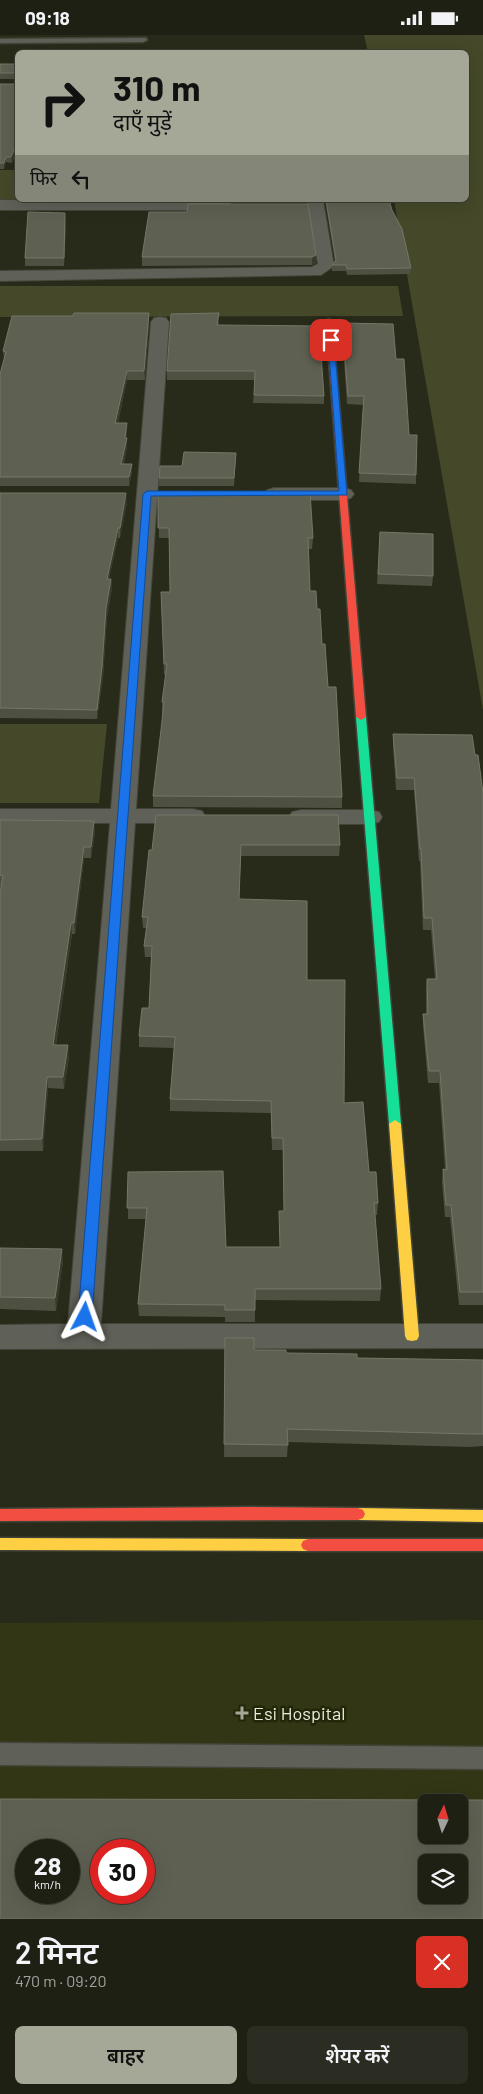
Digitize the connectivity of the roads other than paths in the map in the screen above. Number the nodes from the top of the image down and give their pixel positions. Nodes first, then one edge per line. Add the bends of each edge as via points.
1 (66, 38) edge
2 (143, 40) dead end
3 (0, 41) edge
4 (169, 202) edge
5 (312, 204) edge
6 (0, 205) edge
7 (237, 205) edge
8 (0, 276) edge
9 (329, 321) dead end
10 (160, 322) dead end
11 (255, 494) edge
12 (344, 494) junction
13 (0, 816) edge
14 (123, 816) junction
15 (212, 816) edge
16 (281, 817) edge
17 (370, 817) junction
18 (84, 1336) junction
19 (412, 1336) junction
20 (483, 1336) edge
21 (0, 1337) edge
22 (0, 1515) edge
23 (483, 1516) edge
24 (0, 1544) edge
25 (483, 1545) edge
26 (0, 1754) edge
27 (483, 1758) edge

1 - 2 lane
1 - 3 lane
4 - 6 street
4 - 7 street
5 - 8 street via 326,266 315,272
9 - 12 street
10 - 14 street
11 - 12 street
12 - 17 street
13 - 14 street
14 - 15 street
14 - 18 street
16 - 17 street
17 - 19 street
18 - 19 street
18 - 21 street
19 - 20 street
22 - 23 street via 245,1513
24 - 25 street
26 - 27 lane

